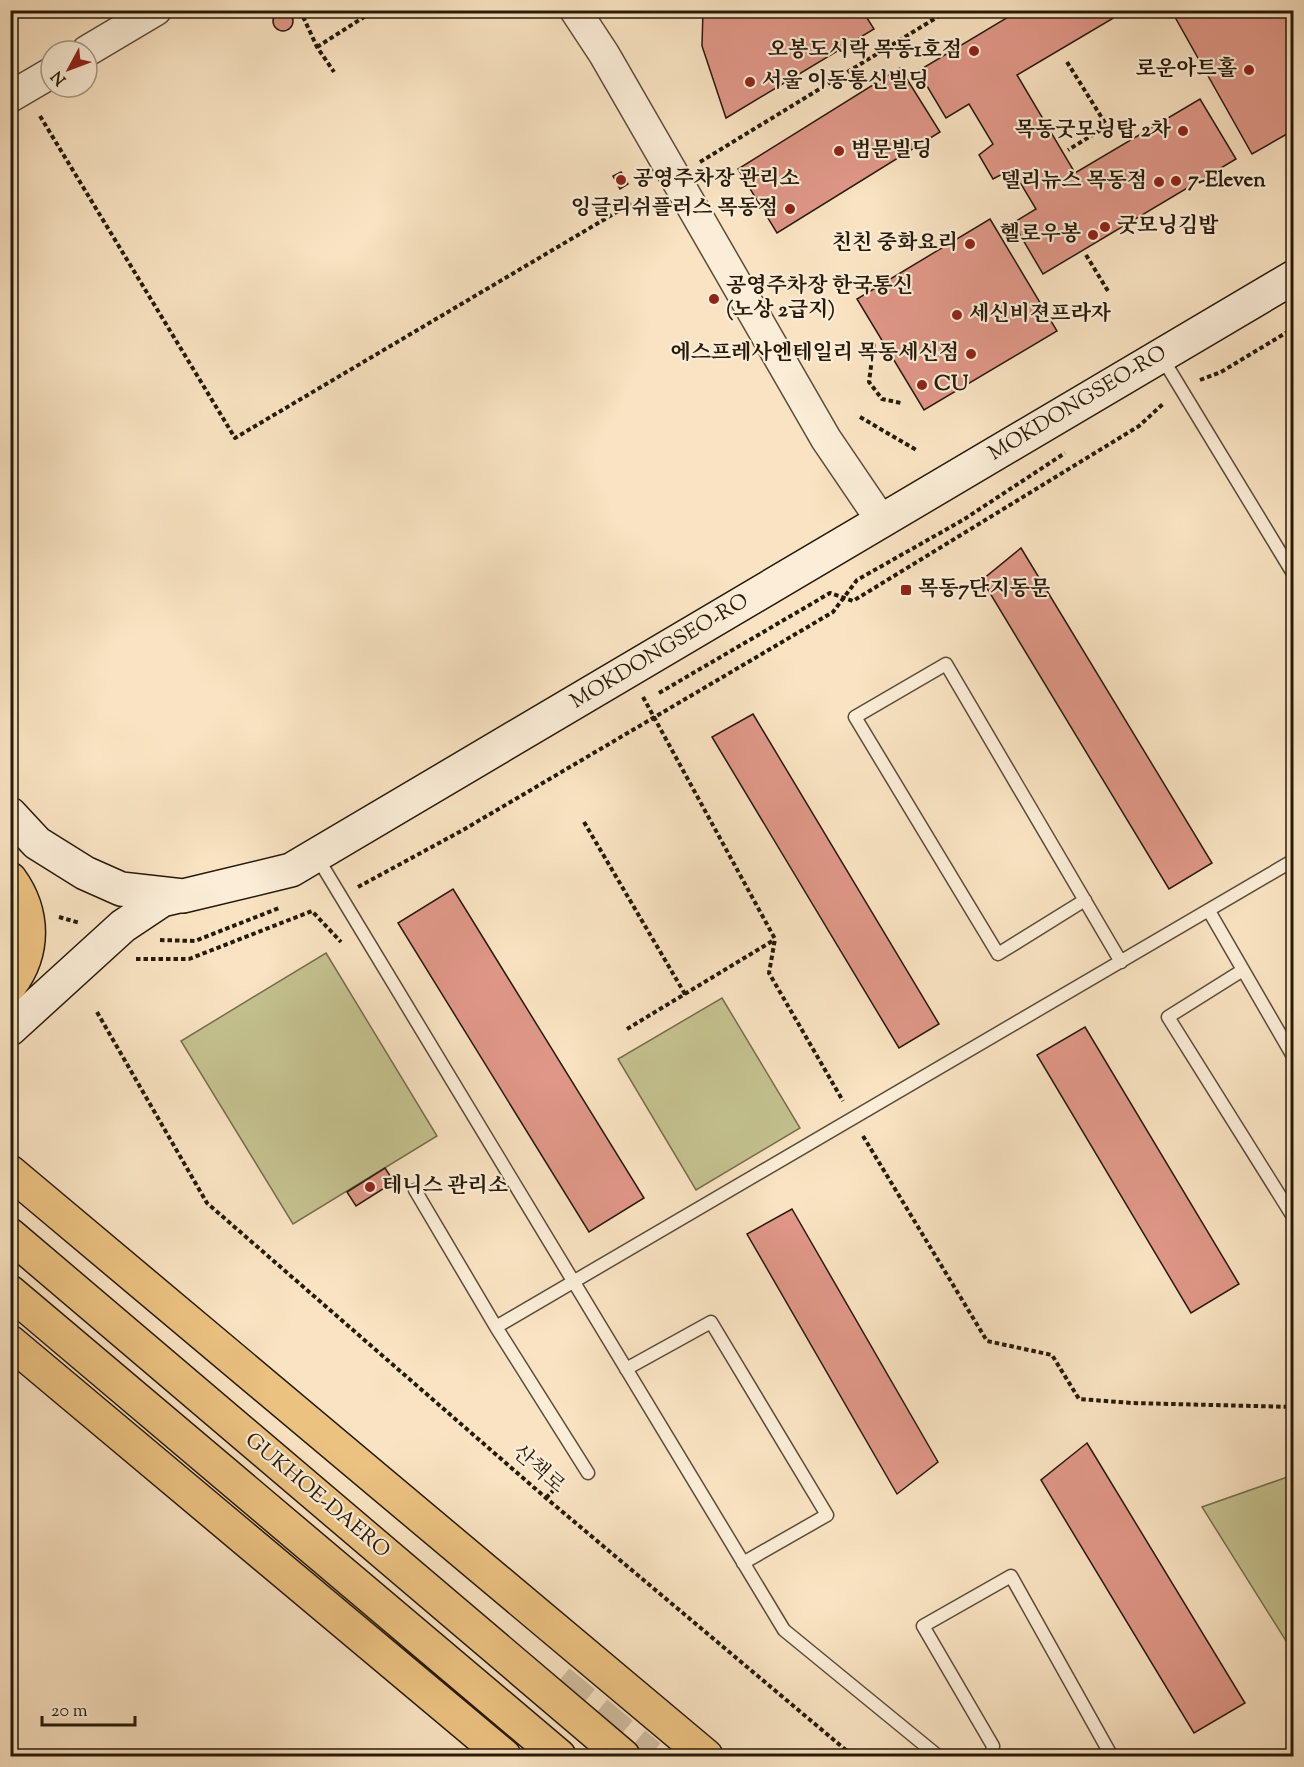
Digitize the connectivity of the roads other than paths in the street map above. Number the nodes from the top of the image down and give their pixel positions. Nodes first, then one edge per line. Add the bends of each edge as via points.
1 (575, 10) edge
2 (143, 14) edge
3 (99, 43) edge
4 (39, 80) edge
5 (10, 97) edge
6 (1293, 277) edge
7 (1160, 355) junction
8 (881, 520) junction
9 (1293, 575) edge
10 (10, 814) edge
11 (316, 855) junction
12 (1293, 860) edge
13 (10, 879) edge
14 (183, 896) junction
15 (1085, 900) junction
16 (1209, 911) junction
17 (1121, 962) junction
18 (1243, 970) junction
19 (10, 985) edge
20 (10, 1029) edge
21 (1293, 1058) edge
22 (10, 1172) edge
23 (415, 1190) dead end
24 (1293, 1215) edge
25 (10, 1235) edge
26 (574, 1282) junction
27 (10, 1292) edge
28 (496, 1327) junction
29 (10, 1342) edge
30 (626, 1369) junction
31 (588, 1473) dead end
32 (744, 1563) junction
33 (504, 1756) edge
34 (559, 1756) edge
35 (623, 1756) edge
36 (706, 1756) edge
37 (938, 1756) edge
38 (991, 1756) edge
39 (1108, 1756) edge

1 - 8 street via 826,439
2 - 3 street
4 - 5 street
6 - 7 main road, MOKDONGSEO-RO
7 - 8 main road, MOKDONGSEO-RO
7 - 9 lane
8 - 11 main road, MOKDONGSEO-RO
10 - 14 main road, MOKDONGSEO-RO via 37,843 85,873 122,889
11 - 14 main road, MOKDONGSEO-RO via 291,870
11 - 26 lane
12 - 16 lane
13 - 19 main road via 27,909 28,948 20,972
14 - 20 main road via 150,906 120,946
15 - 15 lane via 946,664 855,717 998,954
15 - 17 lane
16 - 17 lane
16 - 18 lane
17 - 26 lane
18 - 21 lane
18 - 24 lane via 1168,1017
22 - 36 main road
23 - 28 lane
25 - 35 main road, GUKHOE-DAERO
26 - 28 lane
26 - 30 lane
27 - 34 main road, GUKHOE-DAERO
28 - 31 lane
29 - 33 main road
30 - 32 lane
30 - 32 lane via 711,1322 826,1515
32 - 37 lane via 784,1630
38 - 39 lane via 993,1746 923,1626 1011,1576 1111,1755

